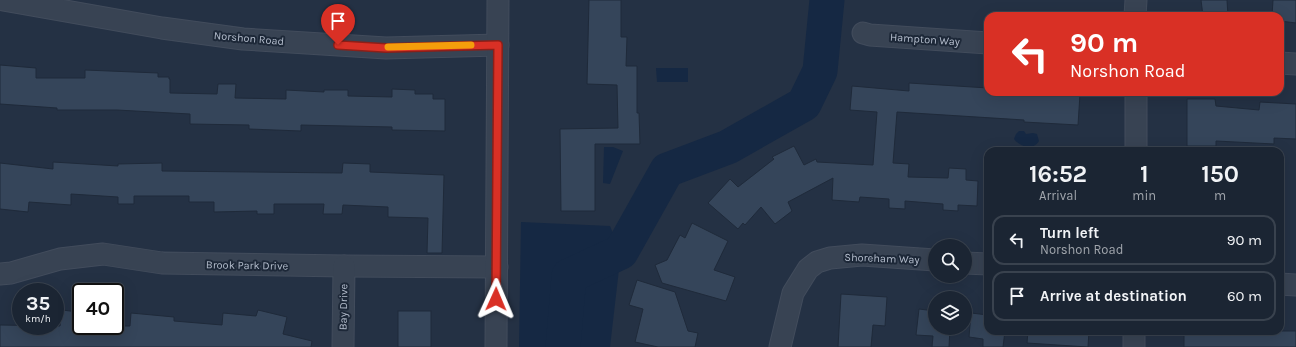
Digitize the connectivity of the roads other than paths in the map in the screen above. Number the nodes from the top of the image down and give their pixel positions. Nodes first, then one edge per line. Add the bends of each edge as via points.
1 (3, 0) edge
2 (498, 0) edge
3 (1136, 0) edge
4 (1135, 12) edge
5 (863, 33) dead end
6 (984, 43) edge
7 (498, 45) junction
8 (1284, 63) edge
9 (1296, 64) edge
10 (1136, 96) edge
11 (1136, 147) edge
12 (928, 260) edge
13 (972, 263) edge
14 (984, 264) edge
15 (344, 266) junction
16 (497, 267) junction
17 (0, 274) edge
18 (1284, 284) edge
19 (1296, 285) edge
20 (1134, 335) edge
21 (343, 347) edge
22 (496, 347) edge
23 (780, 347) edge
24 (1134, 347) edge

1 - 7 street, Norshon Road via 162,28 242,39 386,48
2 - 7 street
3 - 4 street
5 - 6 street, Hampton Way
7 - 16 street
8 - 9 street
10 - 11 street
12 - 23 street, Shoreham Way via 862,255 817,262 808,269 793,292
13 - 14 street
15 - 16 street, Brook Park Drive
15 - 17 street, Brook Park Drive via 162,263 103,254 60,259
15 - 21 street, Bay Drive
16 - 22 street
18 - 19 street
20 - 24 street

